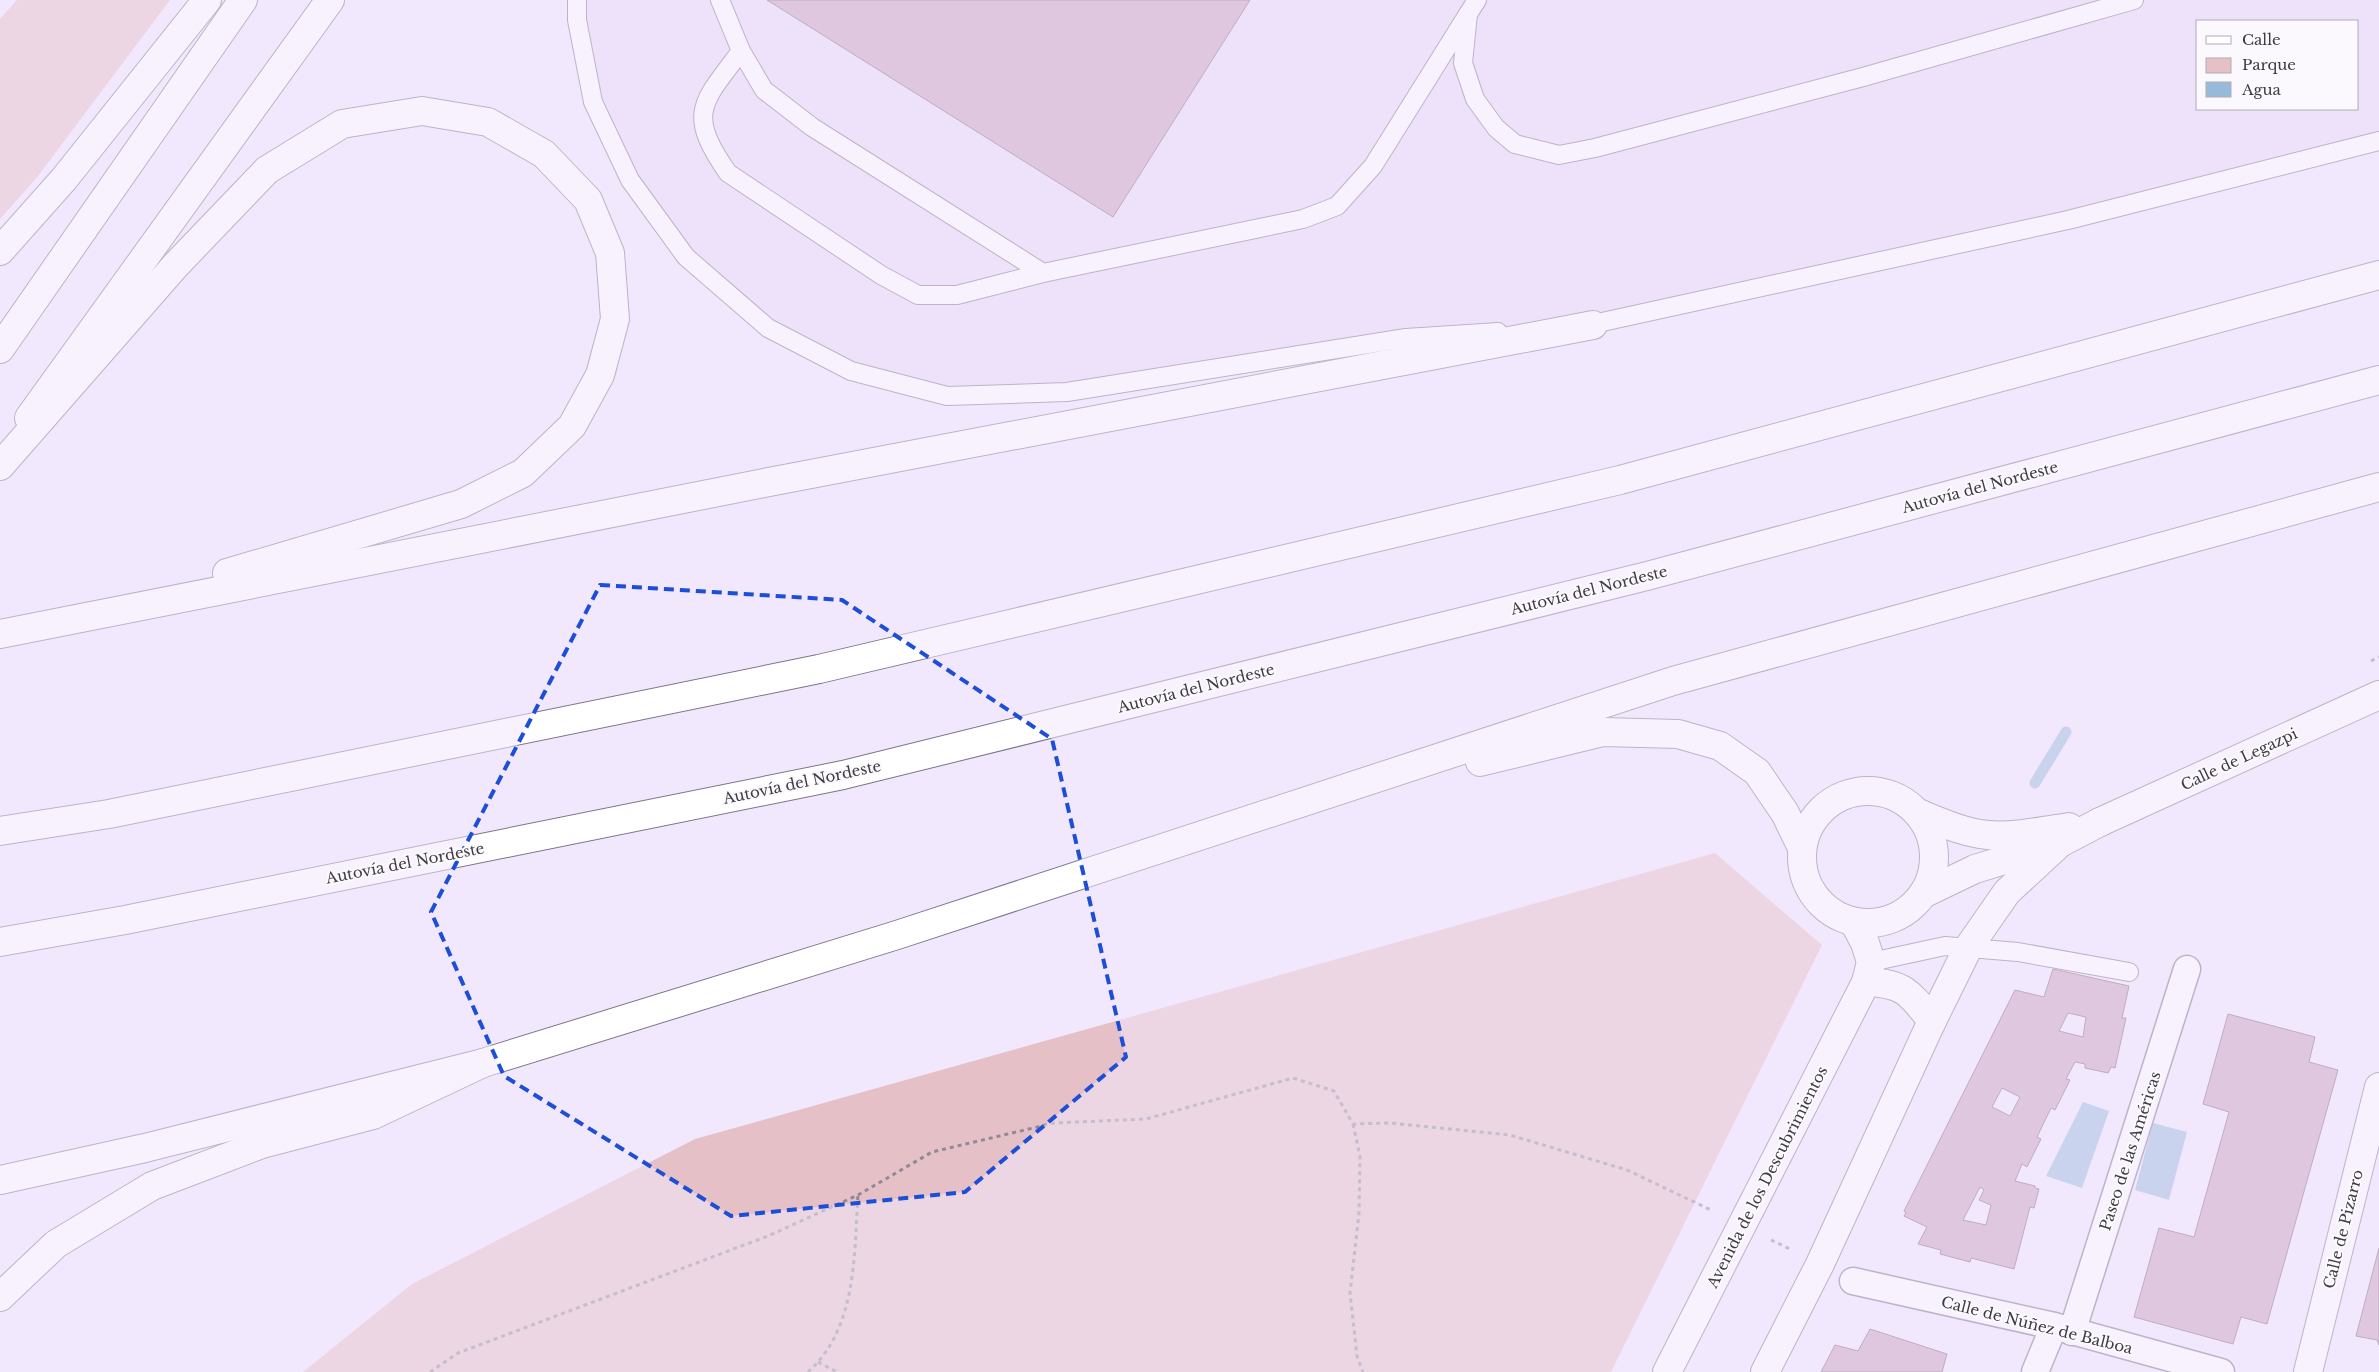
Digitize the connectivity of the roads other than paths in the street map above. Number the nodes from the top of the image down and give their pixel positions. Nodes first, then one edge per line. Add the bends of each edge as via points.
1 (207, 0) edge
2 (243, 0) edge
3 (330, 0) edge
4 (577, 0) edge
5 (720, 0) edge
6 (2134, 0) edge
7 (1473, 7) edge
8 (741, 51) junction
9 (2379, 141) edge
10 (0, 251) edge
11 (1043, 273) junction
12 (2379, 275) edge
13 (1593, 325) junction
14 (0, 349) edge
15 (2379, 380) edge
16 (0, 457) edge
17 (0, 466) edge
18 (2379, 487) edge
19 (68, 621) junction
20 (0, 634) edge
21 (2379, 695) edge
22 (1285, 810) junction
23 (1918, 813) junction
24 (2100, 822) junction
25 (0, 831) edge
26 (2060, 843) junction
27 (1802, 848) junction
28 (1923, 894) junction
29 (1854, 922) junction
30 (0, 942) edge
31 (1968, 948) junction
32 (2187, 969) dead end
33 (1868, 972) junction
34 (2129, 972) dead end
35 (1932, 1021) junction
36 (483, 1063) junction
37 (2379, 1087) edge
38 (0, 1180) edge
39 (1853, 1281) dead end
40 (0, 1297) edge
41 (2063, 1329) junction
42 (1667, 1372) edge
43 (1765, 1372) edge
44 (2035, 1372) edge
45 (2221, 1372) edge
46 (2308, 1372) edge

1 - 10 main road via 64,179
2 - 14 main road
3 - 16 main road
4 - 13 lane via 577,20 593,102 630,180 686,257 768,328 851,371 947,396 1068,392 1406,338
5 - 8 lane
6 - 7 lane via 1853,79 1595,148 1559,154 1515,144 1496,128 1475,99 1463,63
7 - 11 lane via 1373,166 1337,206 1303,219
8 - 11 lane via 764,90 812,127
8 - 11 lane via 709,94 701,119 711,148 728,172 881,276 918,295 957,295
9 - 13 lane via 2068,220
12 - 25 main road via 1620,480 858,660 119,812
13 - 19 main road via 769,482
15 - 30 main road, Autovía del Nordeste via 1647,576 843,775 125,920
17 - 19 main road via 175,266 267,170 342,124 422,111 488,122 544,154 588,200 610,253 615,319 600,375 572,426 523,473 461,504
18 - 22 main road via 1673,681
19 - 20 main road
21 - 24 main road, Calle de Legazpi
22 - 27 main road via 1603,732 1678,734 1720,746 1756,772 1785,813
22 - 36 main road via 907,932
23 - 24 main road, Calle de Legazpi via 1951,827 1988,835
23 - 27 main road via 1902,800 1881,792 1860,791 1839,798 1821,810 1809,828
23 - 28 main road via 1930,832 1934,853 1932,874
24 - 26 main road, Calle de Legazpi
26 - 28 main road, Calle de Legazpi via 1974,869
26 - 31 main road via 2008,892
27 - 29 main road via 1803,872 1814,895 1831,912
28 - 29 main road via 1905,912 1880,922
29 - 33 main road via 1865,943
31 - 33 lane via 1945,946
31 - 34 lane via 2018,952
31 - 35 main road
32 - 41 street, Paseo de las Américas
33 - 35 main road via 1910,993
33 - 42 main road, Avenida de los Descubrimientos
35 - 43 main road via 1820,1264
36 - 38 main road via 173,1141
36 - 40 main road via 373,1114 262,1144 152,1186 56,1244
37 - 46 main road, Calle de Pizarro
39 - 41 street, Calle de Núñez de Balboa
41 - 44 street, Paseo de las Américas
41 - 45 street, Calle de Núñez de Balboa

